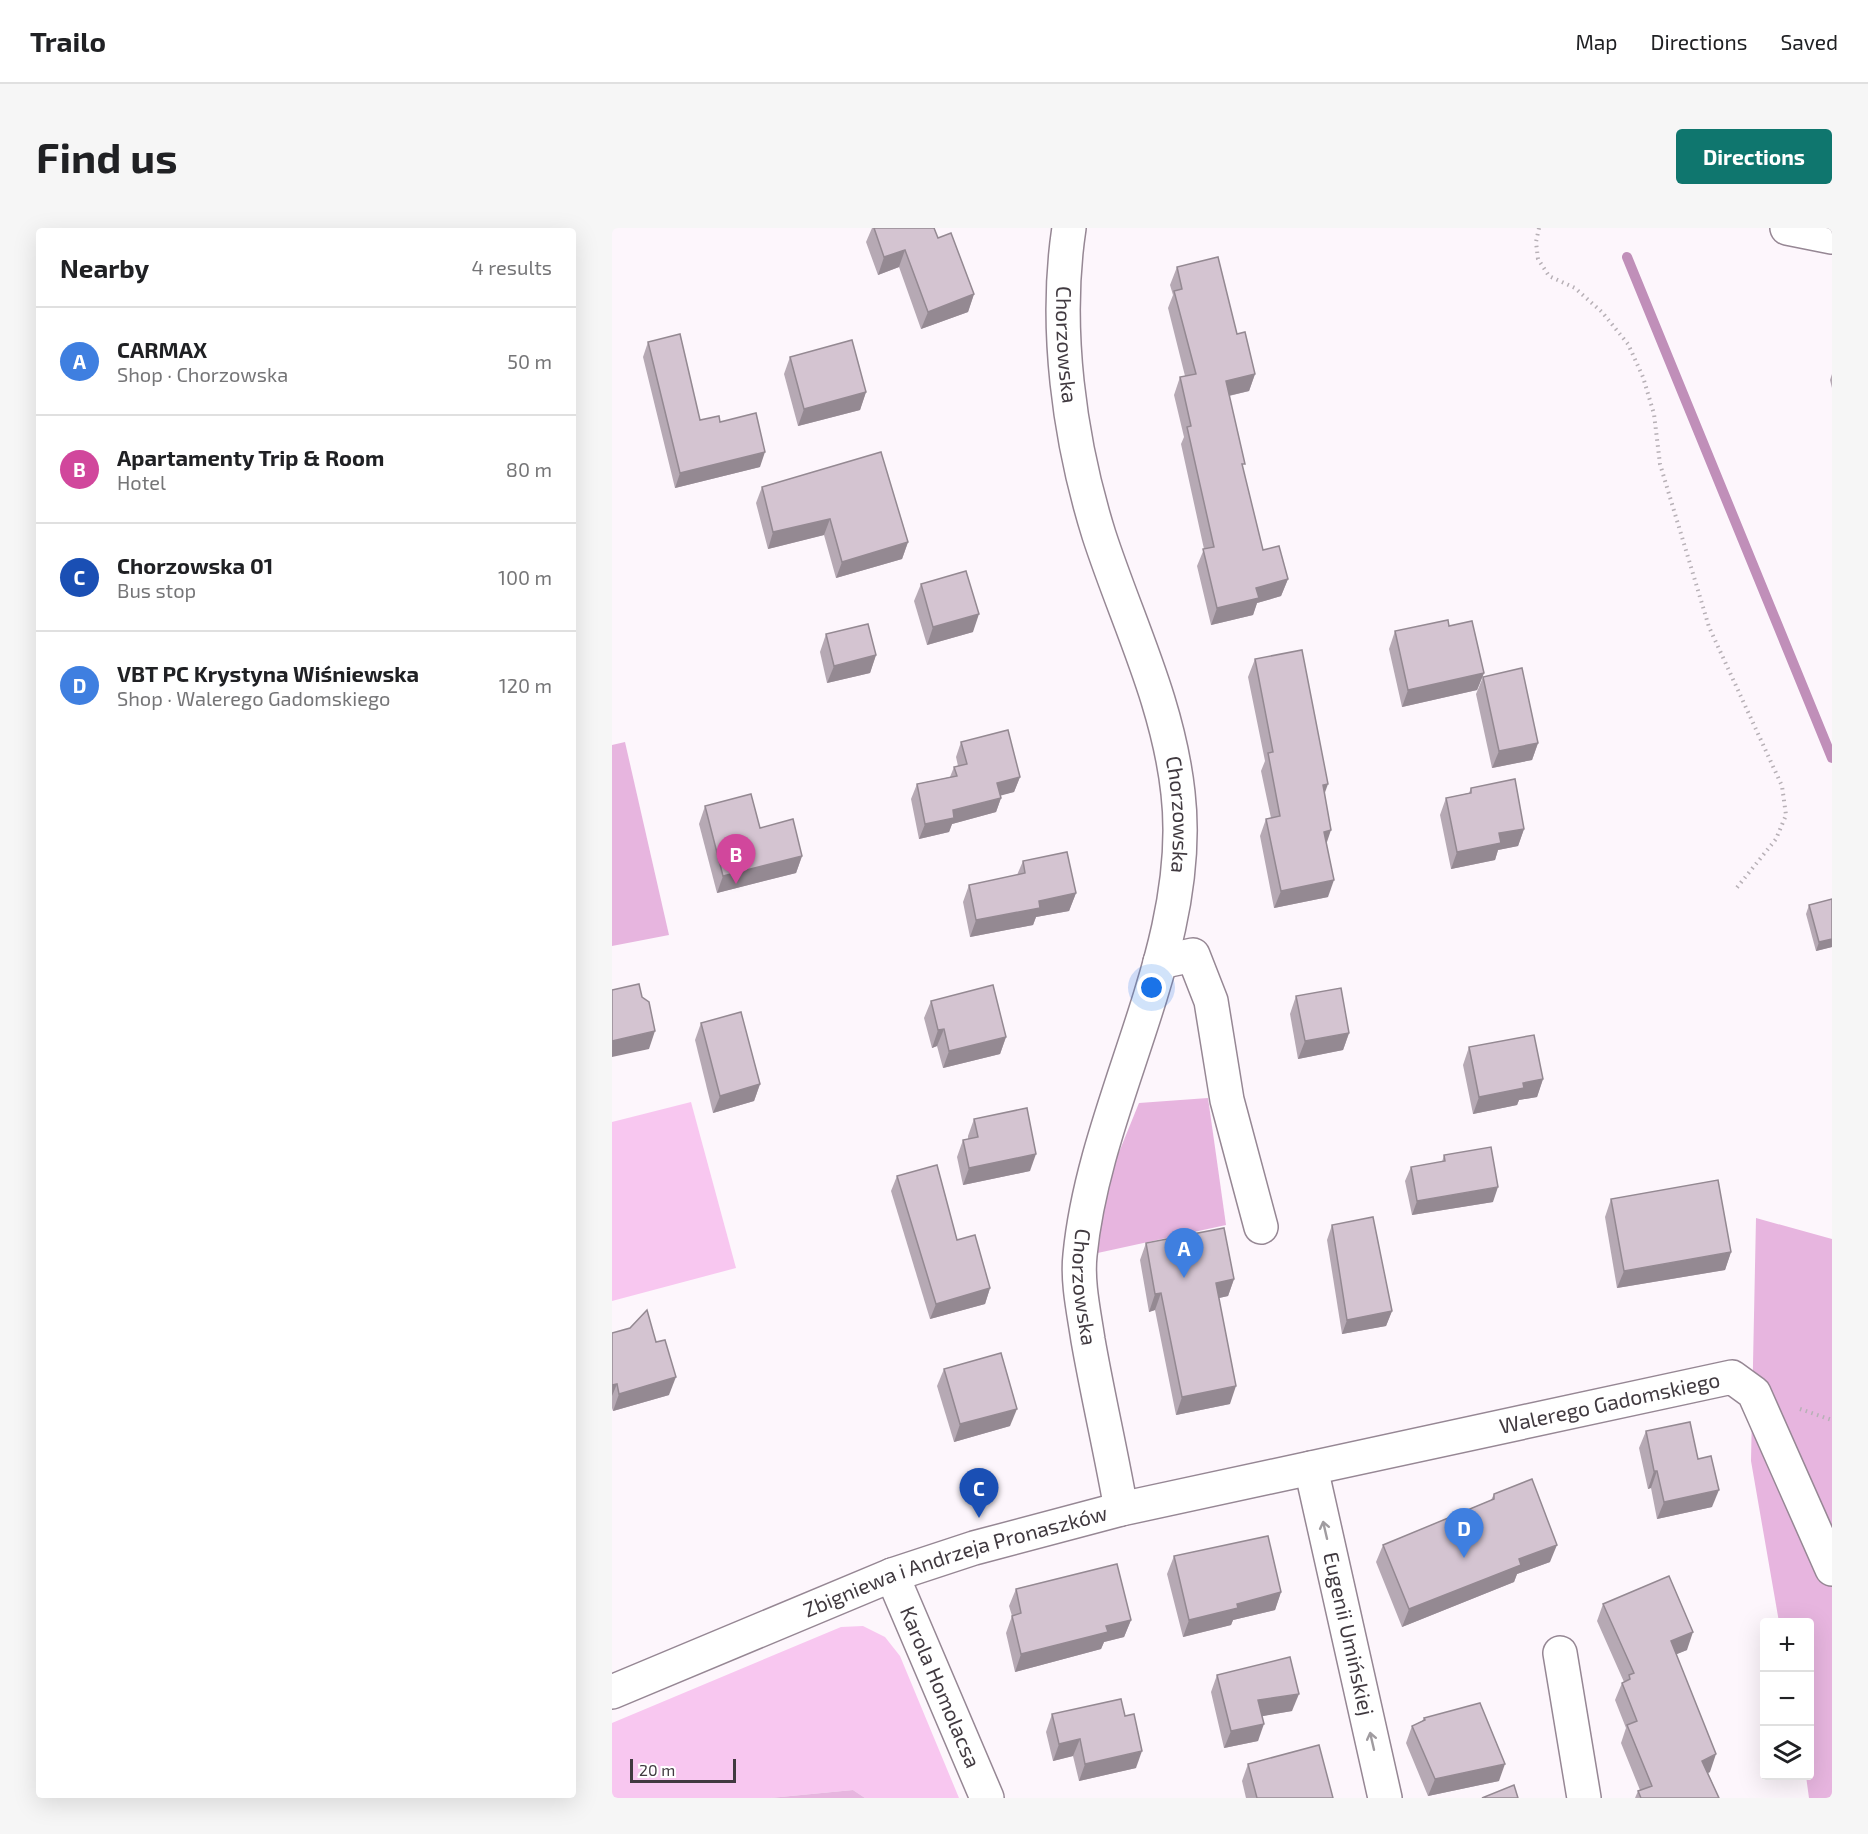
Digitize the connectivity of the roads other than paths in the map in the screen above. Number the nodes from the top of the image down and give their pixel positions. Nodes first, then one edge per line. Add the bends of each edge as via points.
1 (1069, 228) edge
2 (1787, 228) edge
3 (1832, 237) edge
4 (1160, 962) junction
5 (1261, 1227) dead end
6 (1311, 1468) junction
7 (1121, 1509) junction
8 (1832, 1569) edge
9 (892, 1575) junction
10 (1560, 1653) dead end
11 (612, 1692) edge
12 (987, 1798) edge
13 (1385, 1798) edge
14 (1584, 1798) edge

1 - 4 street, Chorzowska via 1062,327 1085,479 1098,532 1157,692 1178,791 1178,878
2 - 3 street
4 - 5 street via 1193,955 1211,1001 1227,1100
4 - 7 street, Chorzowska via 1116,1096 1091,1192 1080,1258 1091,1357
6 - 7 street, Zbigniewa i Andrzeja Pronaszków
6 - 8 street, Walerego Gadomskiego via 1732,1377 1754,1393
13 -> 6 street, Eugenii Umińskiej
7 - 9 street, Zbigniewa i Andrzeja Pronaszków via 974,1548
9 - 11 street, Zbigniewa i Andrzeja Pronaszków
9 - 12 street, Karola Homolacsa
10 - 14 street

